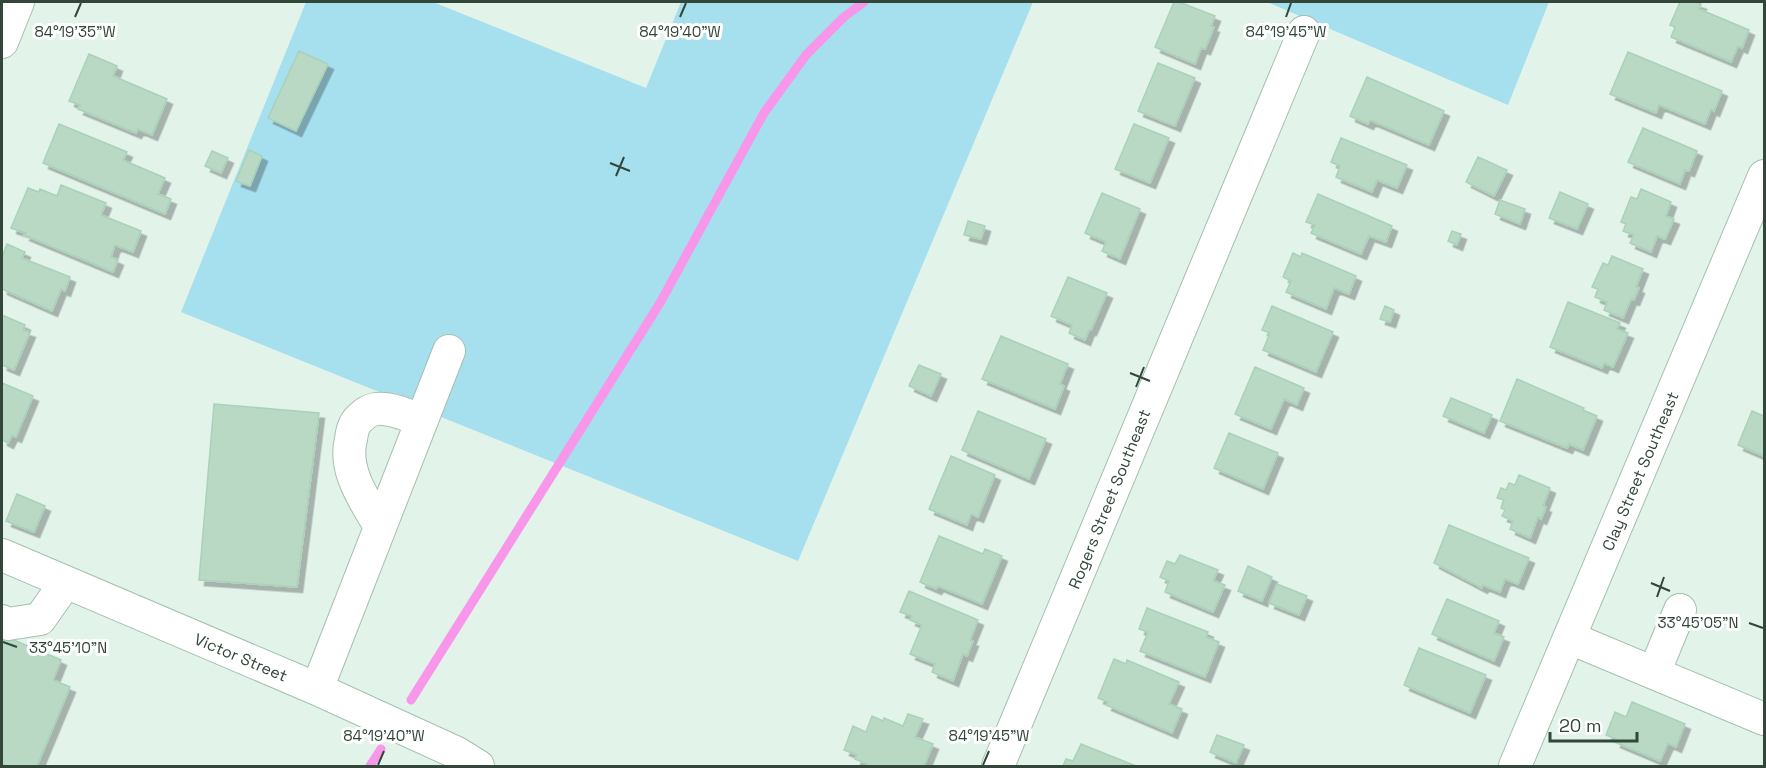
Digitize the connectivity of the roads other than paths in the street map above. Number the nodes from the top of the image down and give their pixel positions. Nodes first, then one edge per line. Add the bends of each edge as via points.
1 (18, 2) edge
2 (1304, 32) dead end
3 (2, 42) edge
4 (1764, 176) edge
5 (449, 351) dead end
6 (422, 420) junction
7 (379, 525) junction
8 (2, 555) edge
9 (66, 582) junction
10 (1680, 610) dead end
11 (2, 621) edge
12 (1570, 638) junction
13 (1654, 673) junction
14 (317, 689) junction
15 (1764, 719) edge
16 (478, 766) edge
17 (999, 766) edge
18 (1515, 766) edge

1 - 3 street
2 - 17 street, Rogers Street Southeast
4 - 12 street, Clay Street Southeast
5 - 6 street
6 - 7 street
6 - 7 street via 376,409 364,413 354,425 349,445 350,467 360,494
7 - 14 street
8 - 9 street, Victor Street
9 - 11 street via 40,619 8,624
9 - 14 street, Victor Street
10 - 13 street
12 - 13 street
12 - 18 street, Clay Street Southeast
13 - 15 street
14 - 16 street, Victor Street

